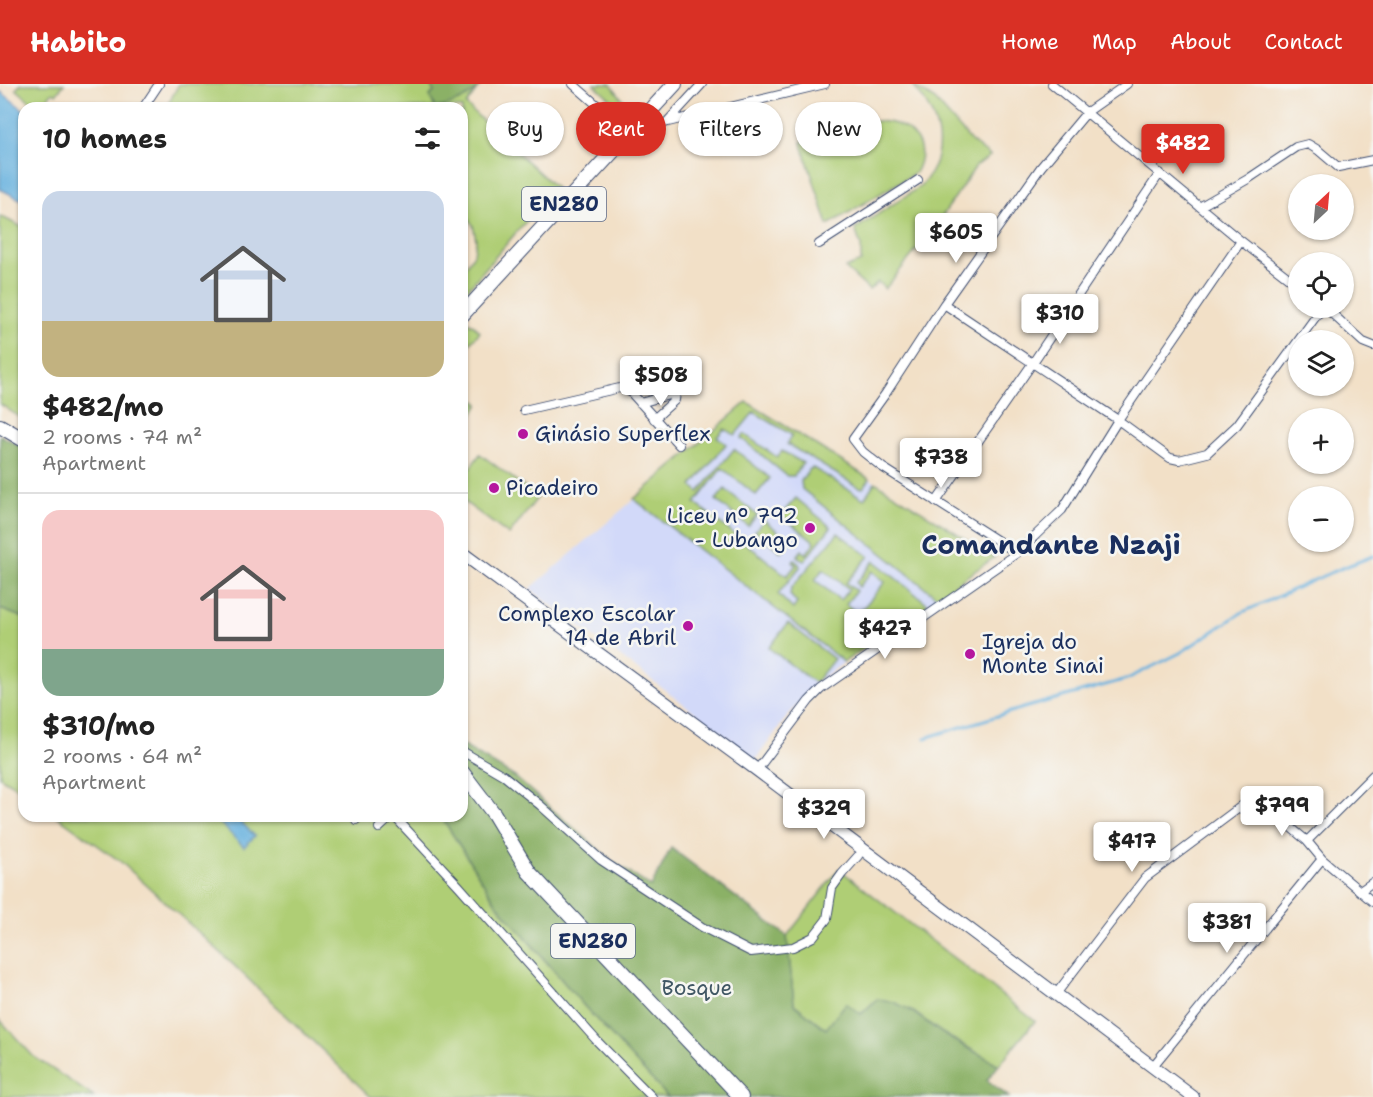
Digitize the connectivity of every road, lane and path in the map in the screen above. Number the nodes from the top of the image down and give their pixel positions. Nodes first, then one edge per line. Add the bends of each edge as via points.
1 (159, 84) edge
2 (573, 84) edge
3 (675, 84) edge
4 (702, 84) edge
5 (825, 84) edge
6 (1052, 84) edge
7 (1127, 84) edge
8 (147, 102) edge
9 (594, 102) edge
10 (659, 102) edge
11 (1087, 112) junction
12 (668, 122) joint
13 (610, 156) edge
14 (1373, 160) edge
15 (1160, 173) junction
16 (918, 180) dead end
17 (1201, 206) junction
18 (1241, 241) junction
19 (819, 244) dead end
20 (1288, 277) edge
21 (944, 304) junction
22 (468, 309) edge
23 (1317, 318) edge
24 (1335, 318) edge
25 (1373, 346) edge
26 (1032, 364) junction
27 (651, 380) junction
28 (625, 386) junction
29 (676, 393) junction
30 (656, 399) junction
31 (640, 403) junction
32 (524, 410) dead end
33 (654, 419) junction
34 (1118, 420) junction
35 (0, 426) edge
36 (18, 436) edge
37 (679, 446) dead end
38 (936, 502) junction
39 (1017, 553) junction
40 (468, 558) edge
41 (468, 755) edge
42 (757, 770) junction
43 (1373, 775) edge
44 (468, 780) edge
45 (386, 822) edge
46 (399, 822) edge
47 (379, 828) dead end
48 (1307, 841) junction
49 (858, 856) dead end
50 (1322, 859) junction
51 (1373, 882) edge
52 (1360, 891) junction
53 (1373, 902) edge
54 (1056, 994) junction
55 (1153, 1066) junction
56 (652, 1097) edge
57 (741, 1097) edge
58 (1193, 1097) edge

1 - 8 street
2 - 9 street
3 - 10 main road, EN280
4 - 12 street
5 - 12 street
6 - 11 street
7 - 11 street
11 - 15 street
11 - 21 street via 1041,167
13 - 22 main road, EN280
14 - 17 street via 1338,167 1308,144 1296,147
15 - 17 street
15 - 26 street
16 - 19 street
17 - 18 street
18 - 20 street
18 - 34 street
21 - 26 street
21 - 38 street via 853,439 882,467
23 - 34 street via 1237,425 1207,453 1179,460 1170,458
24 - 25 street
26 - 34 street
26 - 38 street
27 - 28 street
27 - 29 street via 672,376
27 - 30 street
28 - 31 street
28 - 32 street
29 - 30 street
29 - 33 street via 675,400
30 - 31 street
31 - 33 street
33 - 37 street
34 - 39 street via 1069,501
35 - 36 main road
38 - 39 street
39 - 42 street via 822,689
40 - 42 main road
41 - 49 street via 503,775 601,860 702,927 752,952 794,947 813,937 827,919 832,888
42 - 54 main road
43 - 48 street
44 - 57 main road, EN280 via 529,872 552,899
45 - 47 street
46 - 56 street
48 - 50 street
48 - 54 street via 1263,804 1251,799 1245,802 1145,878
50 - 52 street
50 - 55 street
51 - 52 street
52 - 53 street
54 - 55 main road
55 - 58 main road

